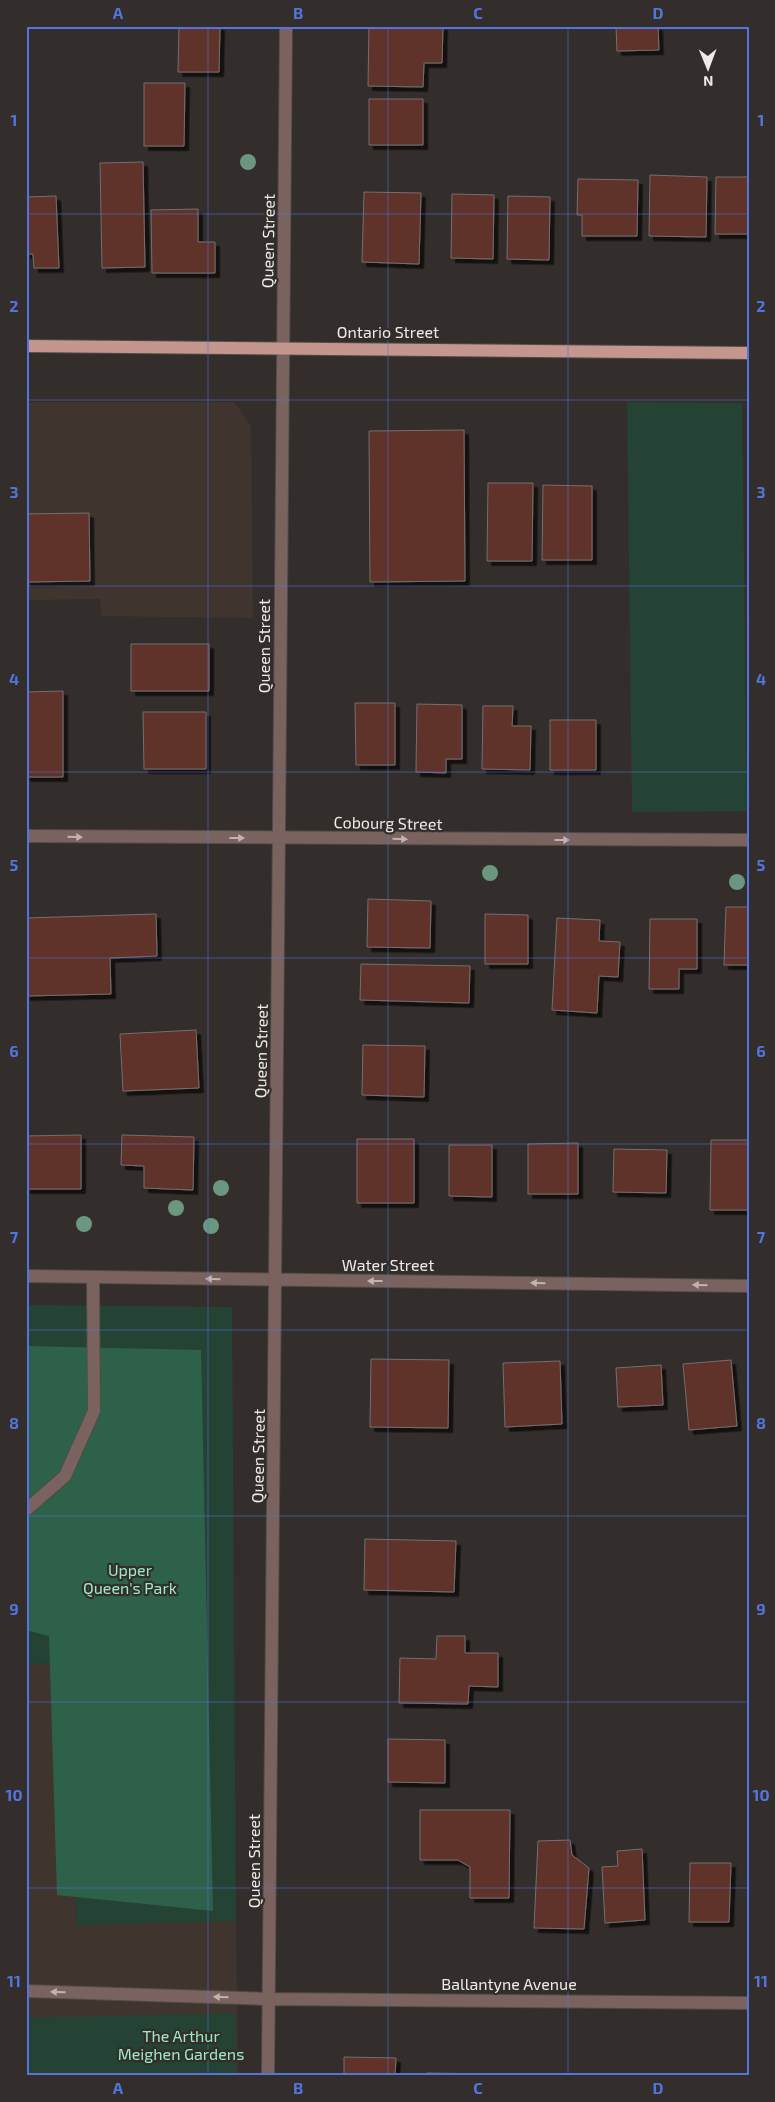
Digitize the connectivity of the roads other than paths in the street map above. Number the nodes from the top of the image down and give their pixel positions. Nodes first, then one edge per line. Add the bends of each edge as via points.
1 (286, 26) edge
2 (26, 346) edge
3 (283, 348) junction
4 (749, 353) edge
5 (26, 836) edge
6 (279, 839) junction
7 (749, 840) edge
8 (26, 1276) edge
9 (93, 1277) junction
10 (275, 1279) junction
11 (749, 1286) edge
12 (26, 1510) edge
13 (26, 1991) edge
14 (269, 1999) junction
15 (749, 2003) edge
16 (268, 2076) edge

1 - 3 street, Queen Street
2 - 3 main road, Ontario Street
3 - 4 main road, Ontario Street
3 - 6 street, Queen Street
5 -> 6 street, Cobourg Street
6 -> 7 street, Cobourg Street
6 - 10 street, Queen Street
8 - 9 street, Water Street
10 -> 9 street, Water Street
9 - 12 street via 94,1411 64,1476
11 -> 10 street, Water Street
10 - 14 street, Queen Street
14 -> 13 street, Ballantyne Avenue
14 - 15 street, Ballantyne Avenue
14 - 16 street, Queen Street

